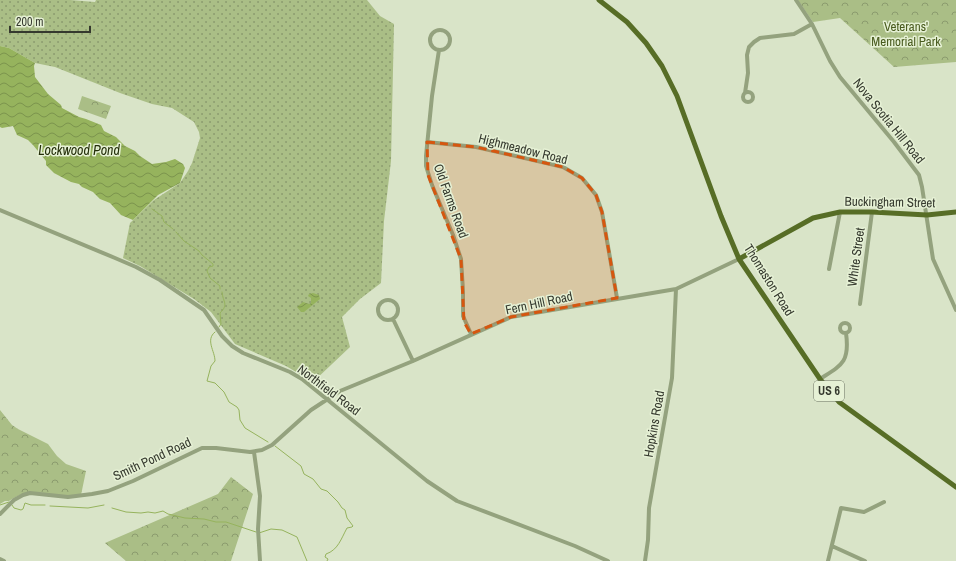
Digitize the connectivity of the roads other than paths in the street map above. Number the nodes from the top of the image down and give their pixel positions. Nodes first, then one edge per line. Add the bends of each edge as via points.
1 (599, 0) edge
2 (796, 0) edge
3 (812, 24) junction
4 (439, 50) junction
5 (745, 93) dead end
6 (427, 142) junction
7 (0, 210) edge
8 (840, 212) junction
9 (872, 212) junction
10 (956, 212) edge
11 (927, 215) junction
12 (739, 259) junction
13 (829, 269) dead end
14 (676, 289) junction
15 (617, 298) junction
16 (860, 304) dead end
17 (956, 310) edge
18 (393, 319) junction
19 (846, 333) dead end
20 (471, 334) junction
21 (412, 361) junction
22 (820, 380) junction
23 (327, 399) junction
24 (254, 452) junction
25 (956, 487) edge
26 (884, 502) dead end
27 (0, 514) edge
28 (832, 546) junction
29 (0, 559) edge
30 (4, 561) edge
31 (260, 561) edge
32 (608, 561) edge
33 (645, 561) edge
34 (828, 561) edge
35 (865, 561) edge

1 - 12 main road, Thomaston Road / US 6 via 627,22 662,66 677,96
2 - 3 street, Nova Scotia Hill Road
3 - 5 street via 794,34 760,38 749,47
3 - 11 street, Nova Scotia Hill Road via 840,77 919,174
4 - 4 street, Old Farms Road via 432,46 430,38 441,30 449,36 450,42 447,47
4 - 6 street, Old Farms Road
6 - 15 street, Highmeadow Road via 476,147 546,163 562,167 582,178 596,195 602,212
6 - 20 street, Old Farms Road via 428,175 461,259 463,316
7 - 23 street, Northfield Road via 136,267 160,280 204,310 232,346 297,375
8 - 9 main road, Buckingham Street
8 - 12 main road, Buckingham Street via 813,218
8 - 13 street
9 - 11 main road, Buckingham Street
9 - 16 street, White Street
10 - 11 main road, Buckingham Street
11 - 17 street, Nova Scotia Hill Road via 933,259
12 - 14 street, Fern Hill Road
12 - 22 main road, Thomaston Road / US 6
14 - 15 street, Fern Hill Road
14 - 33 street, Hopkins Road via 672,378 649,508
15 - 20 street, Fern Hill Road via 511,317
18 - 18 street via 397,314 397,306 392,301 385,301 380,306 380,314 385,319
18 - 21 street
19 - 22 street via 847,351 844,361
20 - 21 street, Fern Hill Road
21 - 23 street, Fern Hill Road
22 - 25 main road, Thomaston Road / US 6 via 838,402
23 - 24 street, Smith Pond Road via 301,418 272,445
23 - 32 street, Northfield Road via 427,481 458,501
24 - 27 street, Smith Pond Road via 205,447 97,494 65,497 35,492 14,500
24 - 31 street via 260,496
26 - 28 street via 864,512 843,507 840,510
28 - 34 street
28 - 35 street
29 - 30 street

